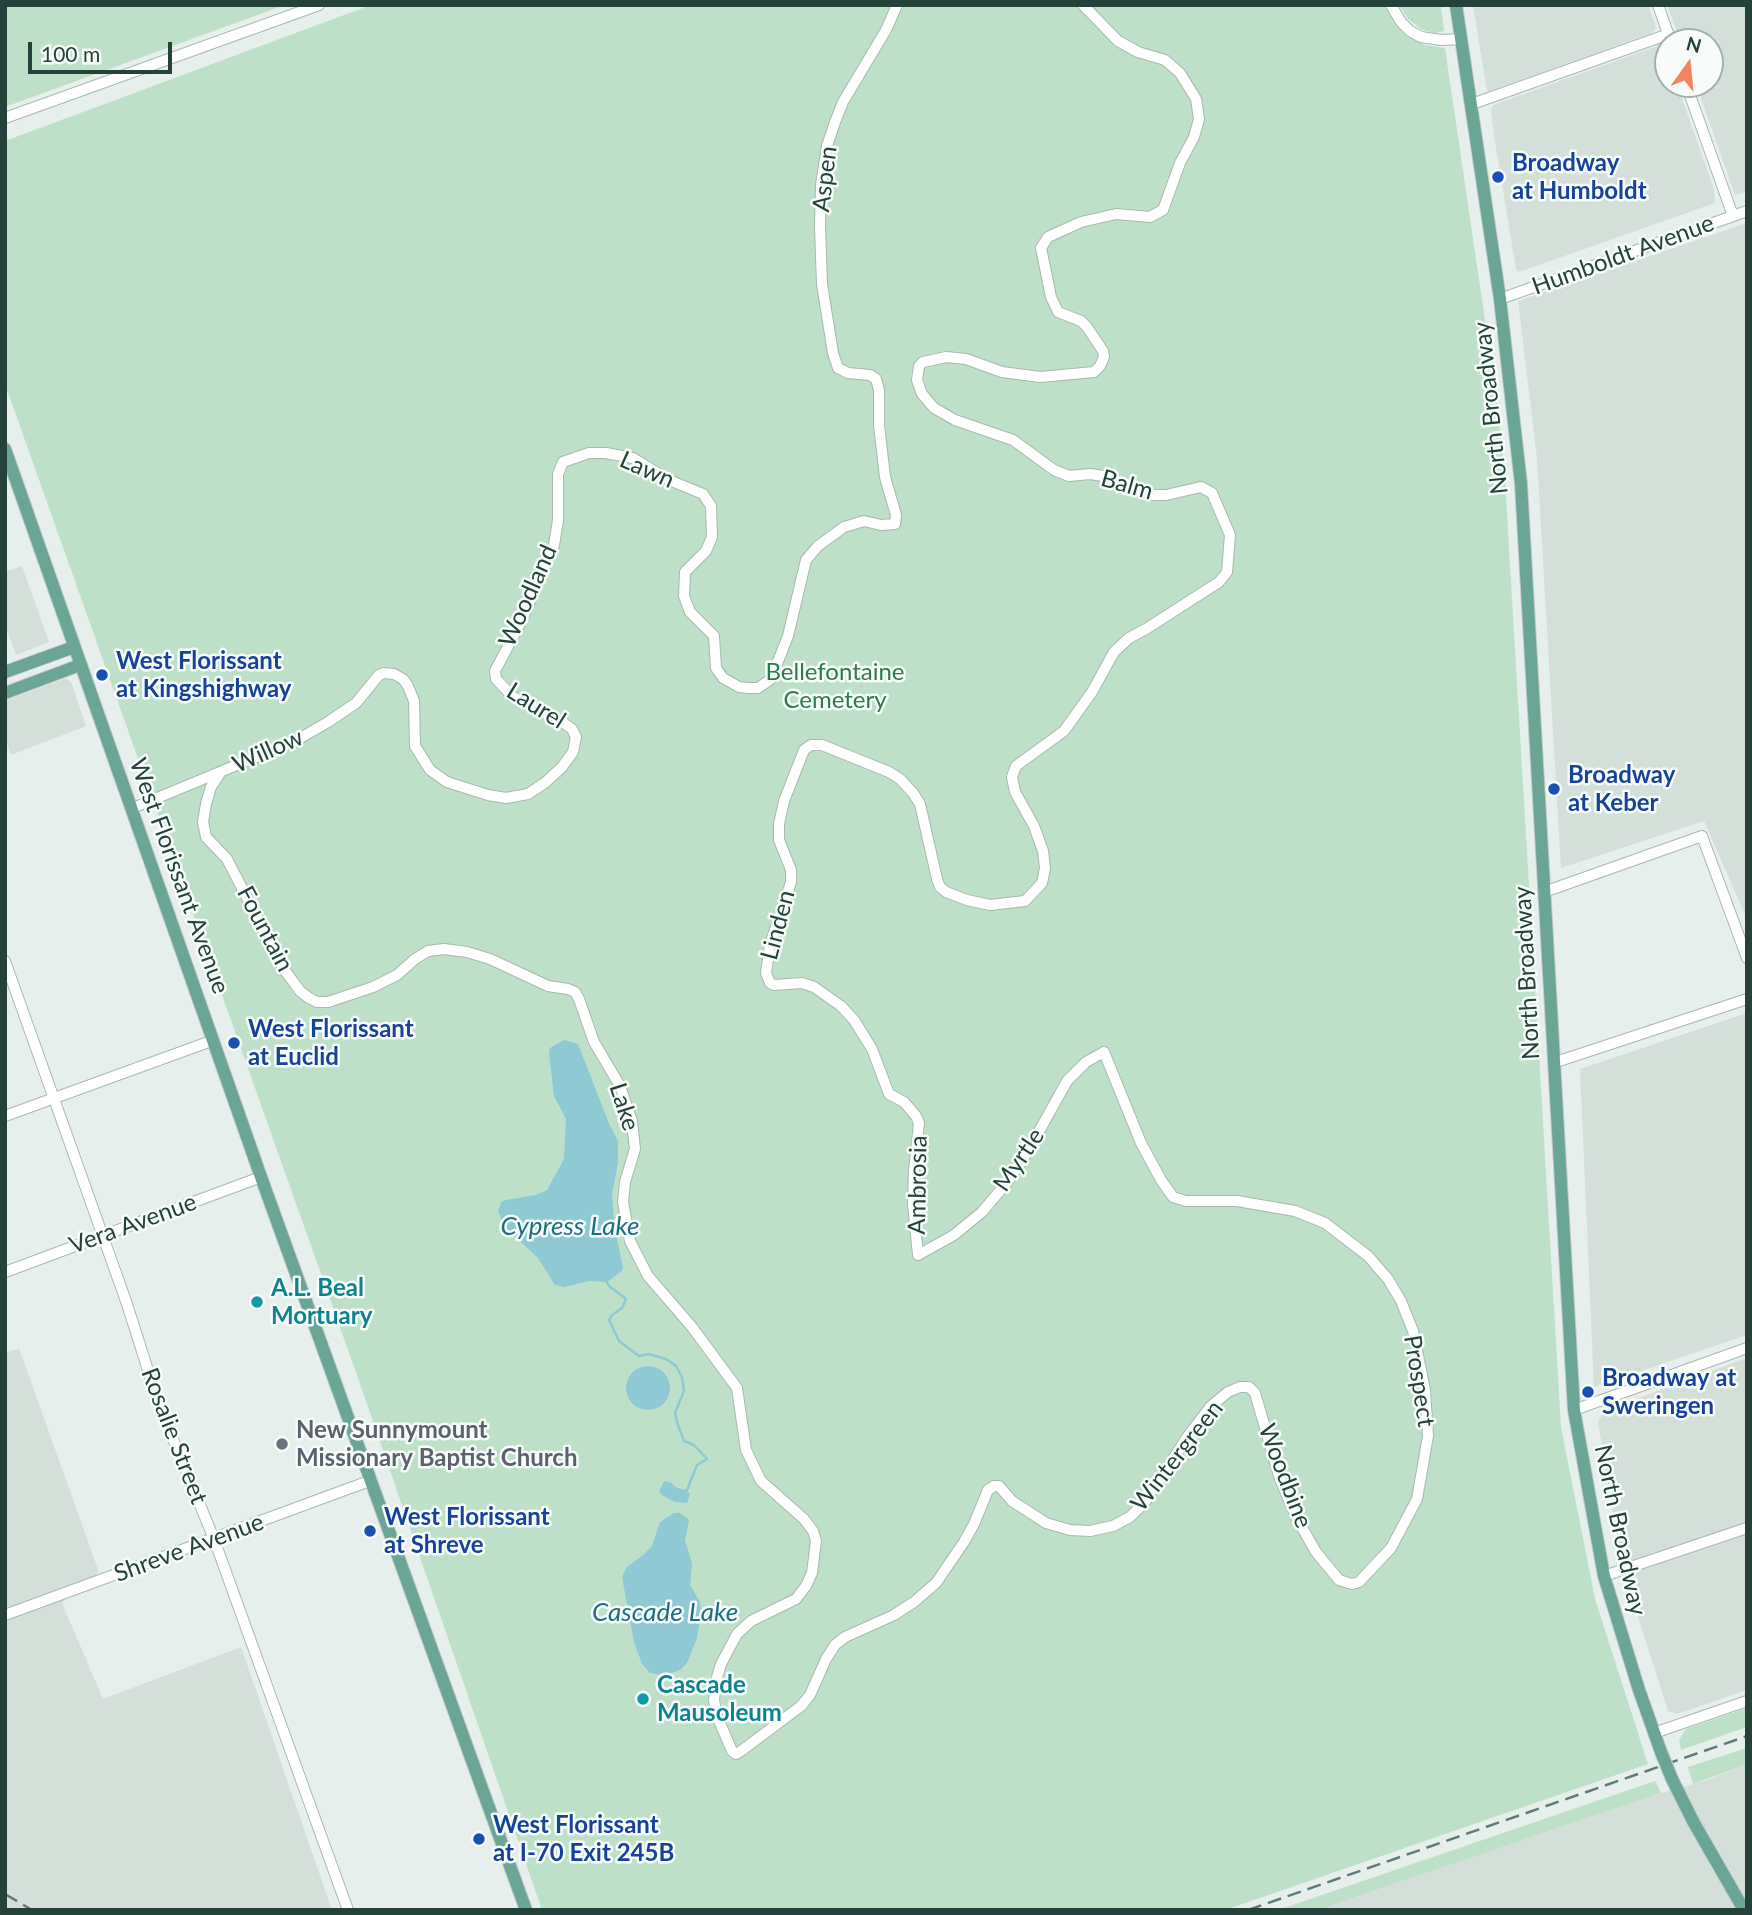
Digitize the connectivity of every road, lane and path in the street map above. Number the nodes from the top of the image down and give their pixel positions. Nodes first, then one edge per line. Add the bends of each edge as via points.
1 (319, 5) edge
2 (897, 5) edge
3 (1083, 5) edge
4 (1391, 5) edge
5 (1455, 5) edge
6 (1658, 5) edge
7 (1666, 28) edge
8 (1461, 39) junction
9 (1654, 43) edge
10 (1691, 98) edge
11 (1472, 104) junction
12 (5, 118) edge
13 (1747, 211) edge
14 (1733, 216) junction
15 (1500, 299) junction
16 (5, 449) edge
17 (9, 474) edge
18 (558, 474) joint
19 (703, 494) joint
20 (74, 647) junction
21 (80, 665) junction
22 (5, 672) edge
23 (390, 673) joint
24 (496, 675) joint
25 (5, 693) edge
26 (220, 773) junction
27 (133, 808) junction
28 (1044, 874) joint
29 (1544, 892) junction
30 (1747, 958) edge
31 (5, 961) edge
32 (397, 975) joint
33 (774, 985) joint
34 (1747, 999) edge
35 (214, 1040) junction
36 (1553, 1063) junction
37 (54, 1099) junction
38 (5, 1116) edge
39 (261, 1177) junction
40 (1173, 1197) joint
41 (101, 1236) junction
42 (918, 1255) joint
43 (5, 1272) edge
44 (1747, 1348) edge
45 (1249, 1387) joint
46 (1574, 1410) junction
47 (372, 1480) junction
48 (1747, 1528) edge
49 (214, 1539) junction
50 (1604, 1576) junction
51 (1359, 1581) joint
52 (5, 1615) edge
53 (1747, 1702) edge
54 (1654, 1733) junction
55 (736, 1754) joint
56 (348, 1910) edge
57 (526, 1910) edge
58 (1744, 1910) edge

1 - 12 street
2 - 19 street, Aspen via 843,102 827,146 820,227 822,284 838,368 870,375 879,390 885,477 895,524 864,521 844,527 806,560 788,636 771,679 758,688 739,687 723,678 716,668 714,636 690,612 684,596 685,572 706,551 712,537 711,506
3 - 28 street, Balm via 1118,41 1165,60 1180,73 1196,99 1199,118 1163,210 1150,217 1116,214 1081,222 1043,242 1051,297 1058,312 1087,327 1104,357 1094,372 1040,377 946,357 923,362 917,380 934,408 1013,440 1069,476 1103,476 1153,495 1201,488 1212,493 1230,535 1227,572 1219,582 1129,638 1114,652 1064,731 1015,770 1015,792 1043,851
4 - 8 street via 1401,22 1421,37
5 - 8 main road, North Broadway
6 - 7 street
8 - 11 main road, North Broadway
9 - 11 street
10 - 14 street
11 - 15 main road, North Broadway
13 - 14 street, Humboldt Avenue
14 - 15 street, Humboldt Avenue
15 - 29 main road, North Broadway via 1521,484
16 - 17 main road, West Florissant Avenue
17 - 20 main road, West Florissant Avenue
18 - 19 street, Lawn via 563,462 606,453 633,458
18 - 24 street, Woodland via 554,545
20 - 21 main road, West Florissant Avenue
20 - 22 main road
21 - 25 main road
21 - 27 main road, West Florissant Avenue
23 - 24 street, Laurel via 408,686 414,701 415,746 430,770 447,782 506,798 528,794 546,782 573,752 576,737 561,721 513,697
23 - 26 street, Willow via 379,675 356,703 328,722
26 - 27 street, Willow
26 - 32 street, Fountain via 206,804 206,837 235,872 265,936 300,991 317,1002 328,1002
27 - 35 main road, West Florissant Avenue
28 - 33 street, Linden via 1037,892 1026,901 990,905 957,897 940,887 914,793 889,772 811,745 793,775 779,824 791,882 766,961 766,973
29 - 30 street via 1703,836
29 - 36 main road, North Broadway
31 - 37 street, Rosalie Street
32 - 55 street, Lake via 428,951 444,949 490,959 548,986 575,992 594,1042 620,1086 632,1121 635,1149 623,1202 630,1241 648,1276 737,1388 741,1431 761,1481 813,1531 816,1549 806,1586 796,1599 751,1621 737,1634 721,1664 715,1690 717,1716
33 - 42 street, Ambrosia via 802,983 841,1006 872,1049 889,1094 916,1116 913,1204
34 - 36 street
35 - 37 street
35 - 39 main road, West Florissant Avenue
36 - 46 main road, North Broadway
37 - 38 street
37 - 41 street, Rosalie Street
39 - 41 street, Vera Avenue
39 - 47 main road, West Florissant Avenue
40 - 42 street, Myrtle via 1142,1143 1104,1052 1067,1081 1027,1153 982,1212
40 - 51 street, Prospect via 1266,1205 1325,1223 1368,1256 1401,1301 1413,1331 1425,1390 1428,1436 1423,1474 1417,1499 1391,1548
41 - 43 street, Vera Avenue
41 - 49 street, Rosalie Street via 159,1405
44 - 46 street
45 - 51 street, Woodbine via 1255,1393 1296,1517 1339,1580
45 - 55 street, Wintergreen via 1228,1392 1211,1406 1145,1502 1112,1526 1080,1531 1046,1523 1012,1502 999,1486 988,1490 964,1542 936,1583 894,1615 835,1645 801,1706
46 - 50 main road, North Broadway
47 - 49 street, Shreve Avenue
47 - 57 main road, West Florissant Avenue
48 - 50 street
49 - 52 street, Shreve Avenue
49 - 56 street, Rosalie Street
50 - 54 main road, North Broadway
53 - 54 street
54 - 58 main road, North Broadway, bridge via 1693,1823

